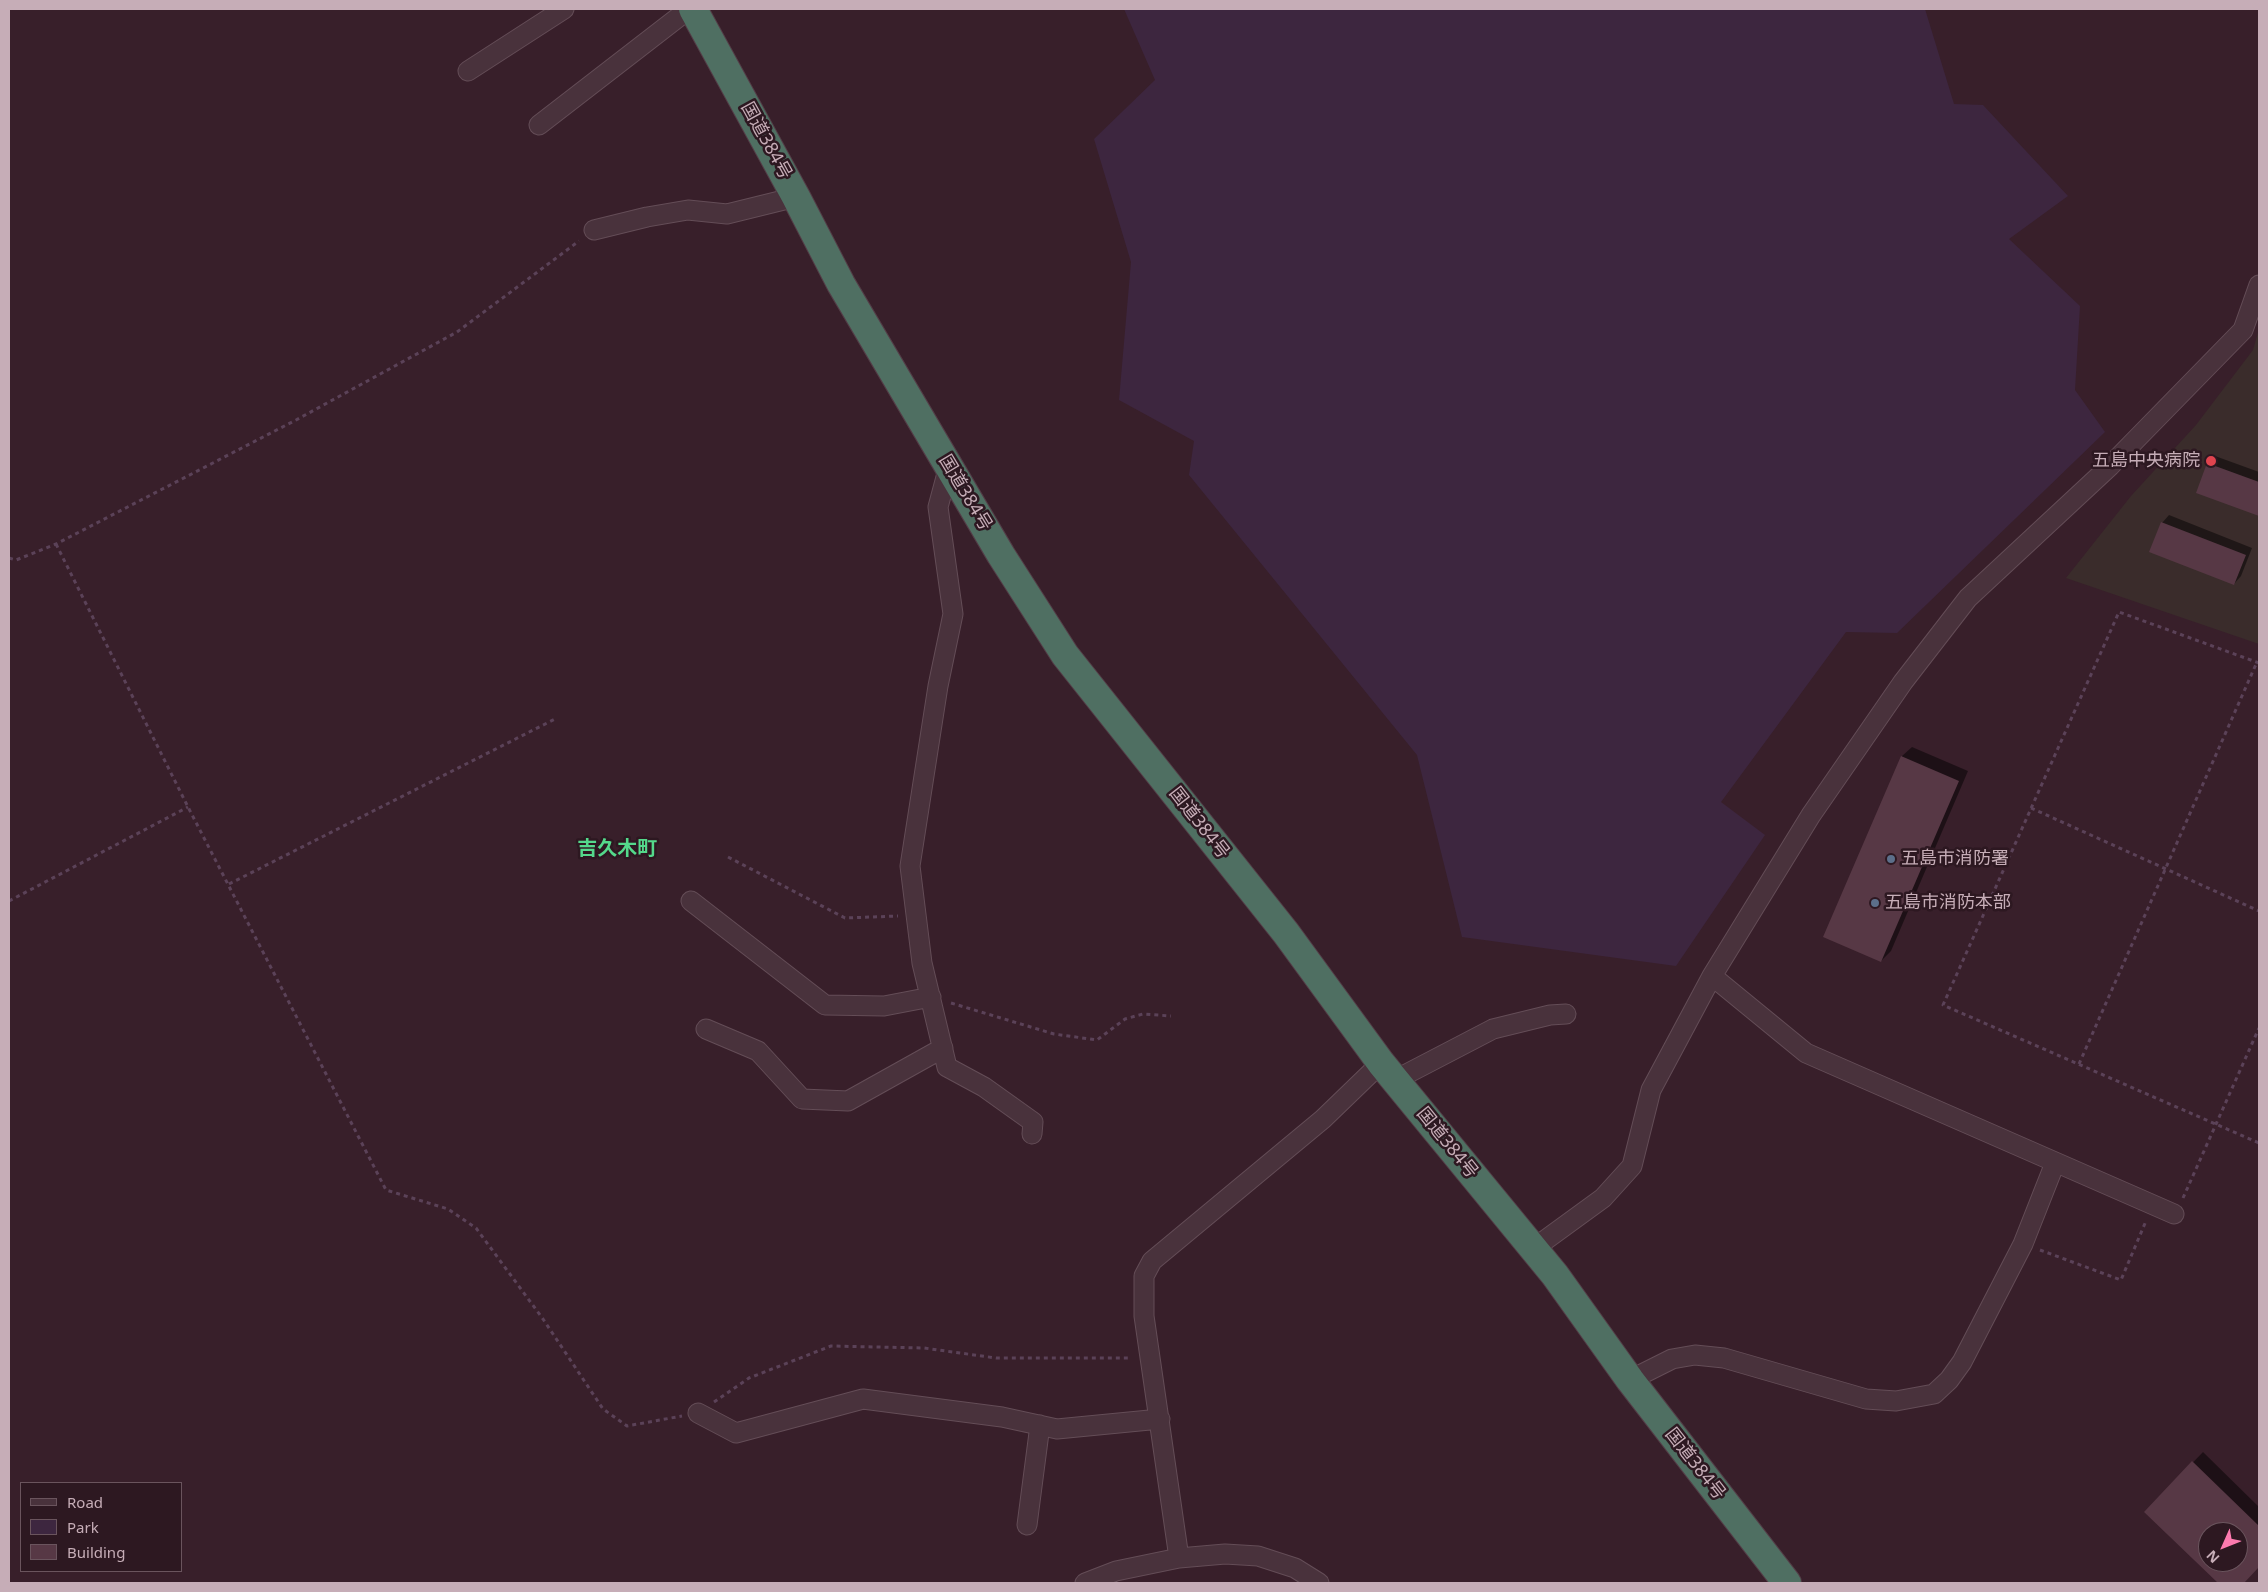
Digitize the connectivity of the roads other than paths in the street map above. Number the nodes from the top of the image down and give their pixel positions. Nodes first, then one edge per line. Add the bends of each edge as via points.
1 (564, 9) edge
2 (691, 9) edge
3 (468, 71) dead end
4 (539, 125) dead end
5 (796, 197) junction
6 (594, 230) road end
7 (2259, 285) edge
8 (949, 466) junction
9 (691, 901) dead end
10 (1712, 976) junction
11 (931, 997) junction
12 (1566, 1014) dead end
13 (706, 1029) dead end
14 (943, 1048) junction
15 (1388, 1071) junction
16 (1032, 1134) dead end
17 (2055, 1162) junction
18 (2174, 1214) road end
19 (1533, 1249) junction
20 (1630, 1380) junction
21 (698, 1413) road end
22 (1160, 1419) junction
23 (1040, 1425) junction
24 (1027, 1525) dead end
25 (1179, 1558) junction
26 (1085, 1583) edge
27 (1319, 1583) edge
28 (1787, 1583) edge

1 - 3 street
2 - 4 street
2 - 5 highway, 国道384号
5 - 6 street via 727,214 688,210
5 - 8 highway, 国道384号 via 841,284
7 - 10 street via 2243,330 2110,466 1968,598 1903,682 1811,815
8 - 11 street via 938,507 952,614 910,866 922,963
8 - 15 highway, 国道384号 via 1064,655 1286,933
9 - 11 street via 825,1005 884,1006
10 - 17 street via 1806,1053
10 - 19 street via 1651,1090 1632,1166 1603,1198
11 - 14 street
12 - 15 street via 1493,1029
13 - 14 street via 758,1050 802,1099 848,1101
14 - 16 street via 947,1067 984,1087 1033,1122
15 - 19 highway, 国道384号
15 - 22 street via 1323,1119 1152,1261 1144,1276 1144,1316
17 - 18 street
17 - 20 street via 2023,1244 1962,1362 1934,1394 1896,1401 1866,1399 1724,1358 1695,1355 1672,1359
19 - 20 highway, 国道384号
20 - 28 highway, 国道384号
21 - 23 street via 736,1433 863,1399
22 - 23 street via 1057,1430
22 - 25 street
23 - 24 street
25 - 26 street via 1116,1571
25 - 27 street via 1225,1554 1258,1556 1294,1568

